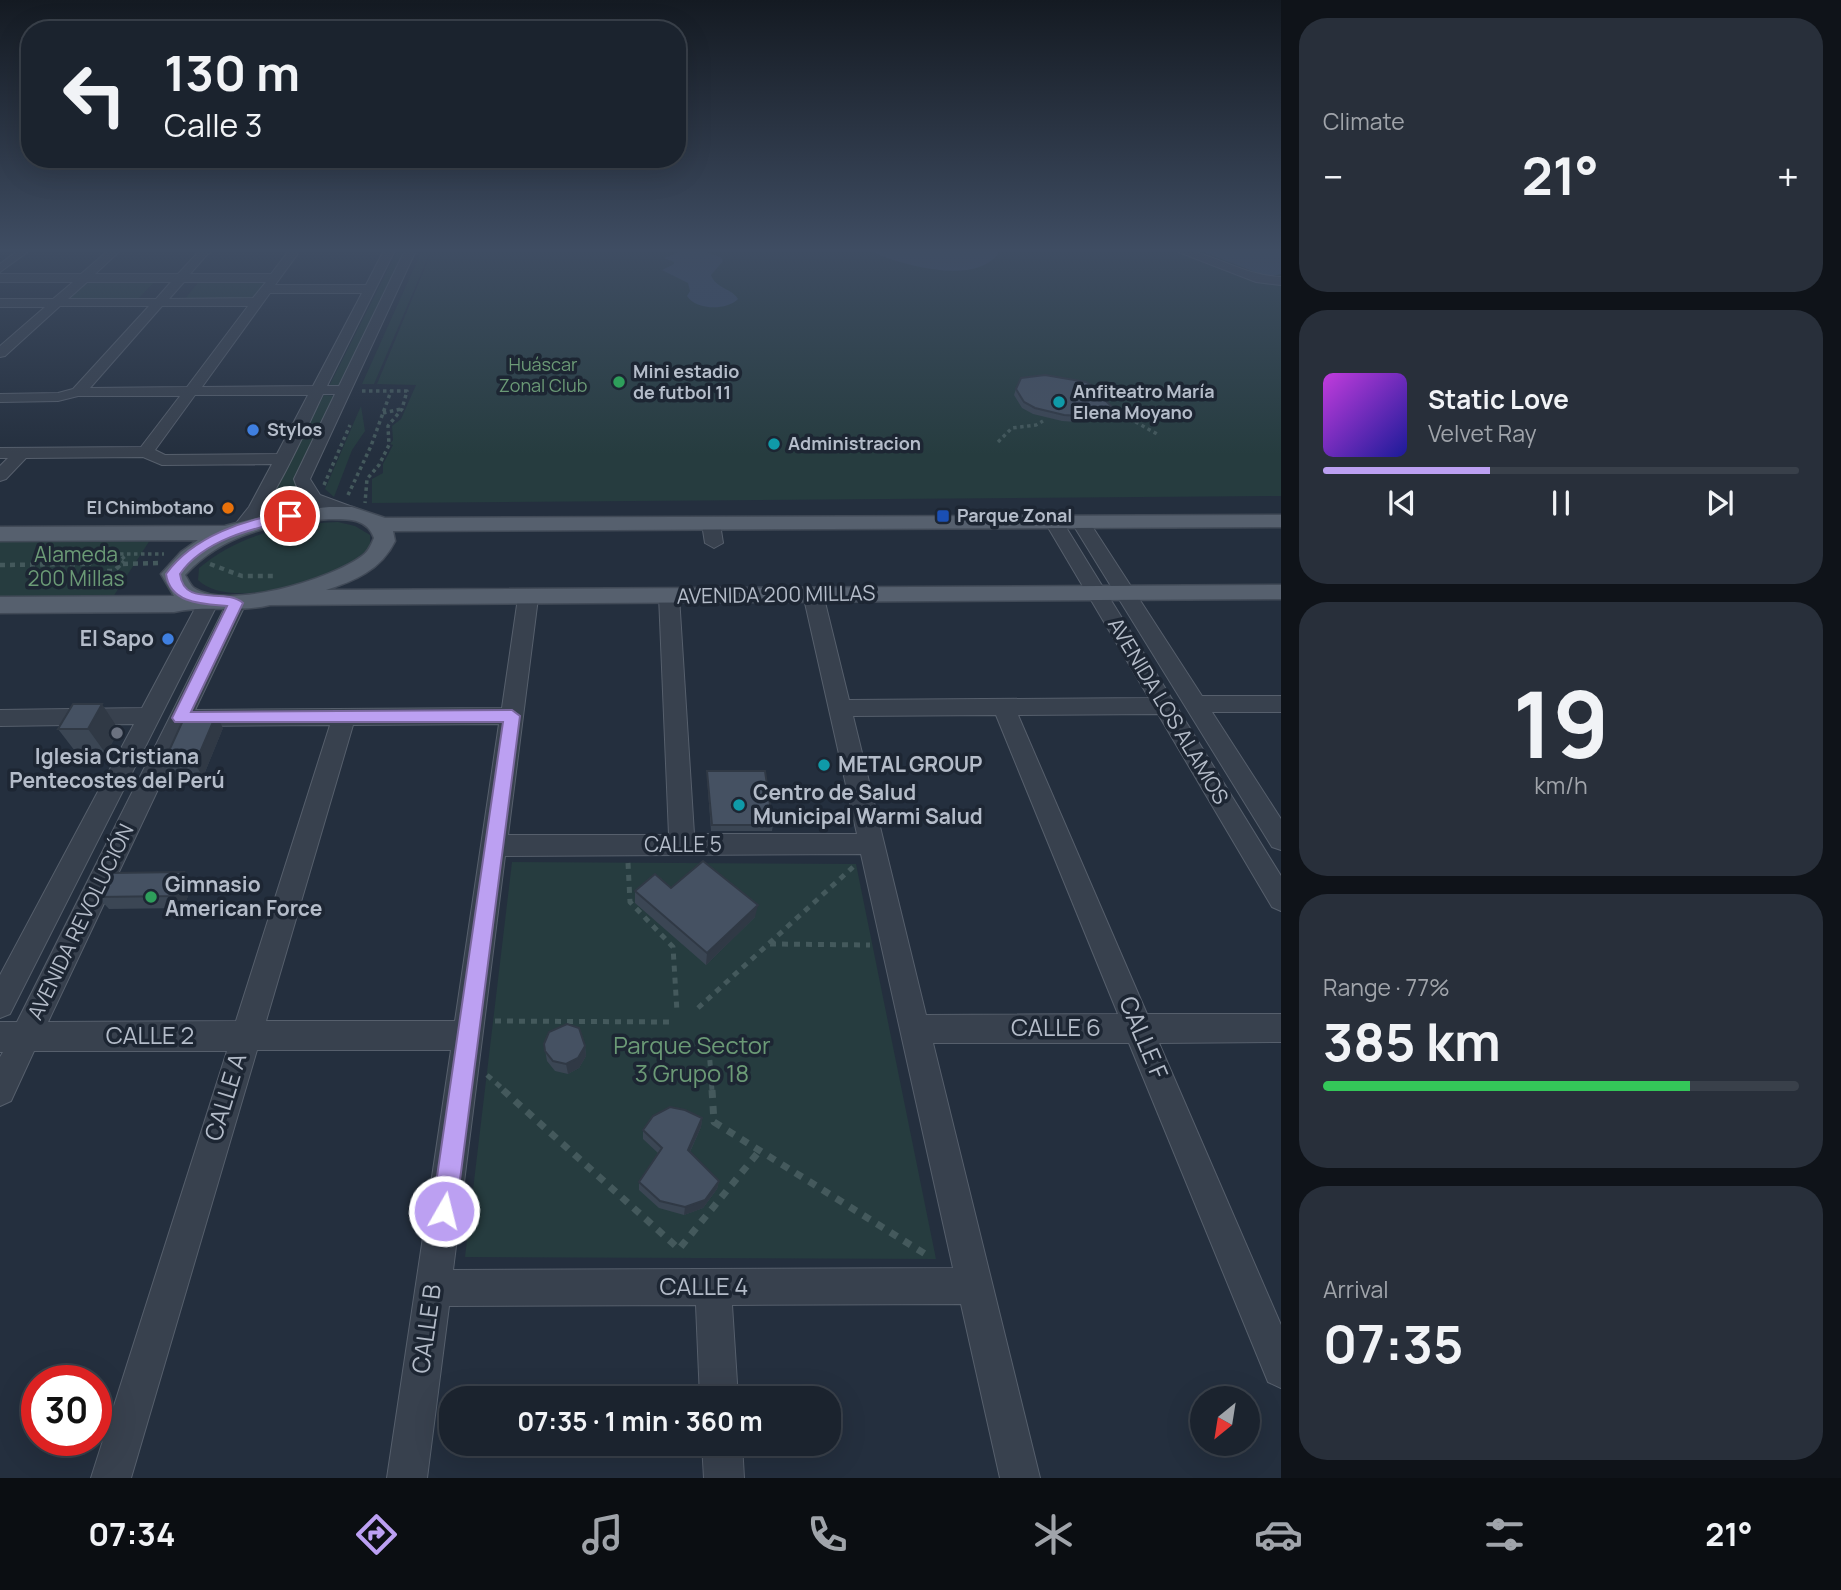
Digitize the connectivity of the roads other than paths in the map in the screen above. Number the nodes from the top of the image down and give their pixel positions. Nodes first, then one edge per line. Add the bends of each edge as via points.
1 (40, 317) edge
2 (146, 317) edge
3 (246, 317) edge
4 (354, 317) edge
5 (383, 317) edge
6 (0, 353) edge
7 (316, 391) junction
8 (352, 391) junction
9 (78, 392) junction
10 (191, 392) junction
11 (0, 398) edge
12 (146, 452) junction
13 (0, 453) edge
14 (21, 453) junction
15 (281, 459) junction
16 (0, 476) edge
17 (358, 510) junction
18 (1281, 521) edge
19 (1081, 523) junction
20 (1055, 524) junction
21 (380, 525) junction
22 (235, 530) junction
23 (0, 534) edge
24 (1281, 592) edge
25 (1124, 593) junction
26 (813, 594) junction
27 (1097, 594) junction
28 (670, 596) junction
29 (271, 598) junction
30 (528, 598) junction
31 (204, 600) junction
32 (236, 603) junction
33 (0, 605) edge
34 (1195, 704) junction
35 (1281, 704) edge
36 (1164, 706) junction
37 (840, 708) junction
38 (1004, 708) junction
39 (150, 716) junction
40 (512, 716) junction
41 (344, 717) junction
42 (0, 718) edge
43 (180, 718) junction
44 (1281, 840) edge
45 (682, 845) junction
46 (494, 846) junction
47 (872, 846) junction
48 (1281, 899) edge
49 (0, 1004) edge
50 (1138, 1028) junction
51 (1281, 1028) edge
52 (915, 1029) junction
53 (245, 1035) junction
54 (13, 1037) edge
55 (468, 1037) junction
56 (0, 1090) edge
57 (975, 1286) junction
58 (713, 1287) junction
59 (433, 1288) junction
60 (1281, 1369) edge
61 (718, 1386) edge
62 (723, 1456) edge
63 (111, 1478) edge
64 (407, 1478) edge
65 (724, 1478) edge
66 (1020, 1478) edge

1 - 6 street
2 - 9 street
3 - 10 street
4 - 7 street
5 - 8 street
7 - 8 street
7 - 10 street
7 - 15 street
8 - 17 street via 302,479 310,496
9 - 10 street
9 - 11 street
10 - 12 street
12 - 14 street
12 - 15 street via 162,460
13 - 14 street
14 - 16 street
15 - 22 street via 257,509
17 - 21 main road
17 - 22 main road via 272,519
18 - 19 main road
19 - 20 main road
19 - 25 street, AVENIDA LOS ALAMOS
20 - 21 main road via 713,533
20 - 27 street, AVENIDA LOS ALAMOS
21 - 29 main road via 385,538 368,562 328,583
22 - 23 main road
22 - 31 main road via 197,551 173,574 174,585 182,594
24 - 25 main road, AVENIDA 200 MILLAS
25 - 27 main road, AVENIDA 200 MILLAS
25 - 34 street, AVENIDA LOS ALAMOS
26 - 27 main road, AVENIDA 200 MILLAS
26 - 28 main road, AVENIDA 200 MILLAS
26 - 37 street
27 - 36 street, AVENIDA LOS ALAMOS
28 - 30 main road, AVENIDA 200 MILLAS
28 - 45 street
29 - 30 main road, AVENIDA 200 MILLAS
29 - 32 main road
30 - 40 street, CALLE B
31 - 32 main road
31 - 33 main road
31 - 39 street, AVENIDA REVOLUCIÓN
32 - 43 street, AVENIDA REVOLUCIÓN
34 - 35 street
34 - 44 street, AVENIDA LOS ALAMOS
36 - 38 street
36 - 48 street, AVENIDA LOS ALAMOS
37 - 38 street
37 - 47 street
38 - 50 street, CALLE F
39 - 42 street
39 - 49 street, AVENIDA REVOLUCIÓN
40 - 41 street
40 - 46 street, CALLE B
41 - 43 street
41 - 53 street, CALLE A
43 - 54 street, AVENIDA REVOLUCIÓN
45 - 46 street, CALLE 5
45 - 47 street, CALLE 5
46 - 55 street, CALLE B
47 - 52 street
50 - 51 street, CALLE 6
50 - 52 street, CALLE 6
50 - 60 street, CALLE F
52 - 57 street
53 - 54 street, CALLE 2
53 - 55 street, CALLE 2
53 - 63 street, CALLE A
54 - 56 street, AVENIDA REVOLUCIÓN
55 - 59 street, CALLE B
57 - 58 street, CALLE 4
57 - 66 street
58 - 59 street, CALLE 4
58 - 61 street
59 - 64 street, CALLE B
62 - 65 street

